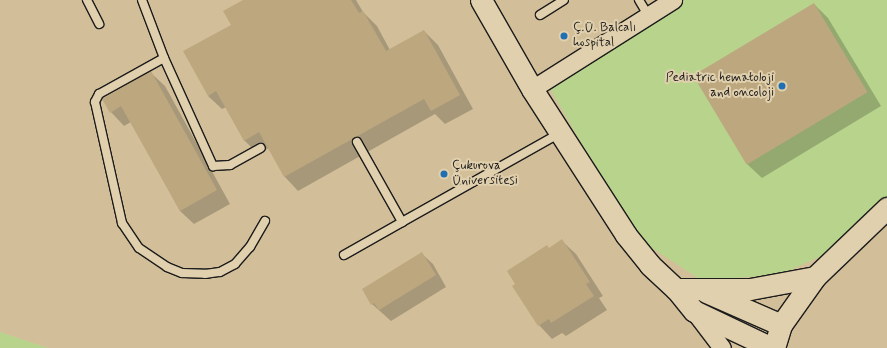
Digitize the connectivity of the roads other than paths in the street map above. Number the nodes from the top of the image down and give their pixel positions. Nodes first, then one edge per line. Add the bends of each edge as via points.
1 (87, 0) edge
2 (142, 0) edge
3 (481, 0) edge
4 (564, 0) edge
5 (638, 0) edge
6 (673, 0) edge
7 (540, 15) dead end
8 (648, 16) junction
9 (99, 24) dead end
10 (164, 58) junction
11 (532, 89) junction
12 (560, 133) junction
13 (357, 142) dead end
14 (261, 148) dead end
15 (887, 208) edge
16 (265, 222) dead end
17 (402, 222) junction
18 (344, 256) dead end
19 (815, 277) junction
20 (676, 289) junction
21 (700, 289) junction
22 (694, 310) junction
23 (780, 325) junction
24 (722, 348) edge
25 (773, 348) edge

1 - 9 lane
2 - 10 lane
3 - 11 street
4 - 7 lane
5 - 8 lane
6 - 8 street
8 - 11 street
10 - 14 lane via 213,166 230,165
10 - 16 lane via 99,94 95,102 122,223 139,248 155,259 182,273 205,274 220,272 235,264 250,247
11 - 12 street
12 - 17 lane
12 - 20 street via 626,235 650,265
13 - 17 lane
15 - 19 street
17 - 18 lane
19 - 21 street via 750,289
19 - 23 street
20 - 21 street
20 - 22 street
21 - 23 street
22 - 24 street
22 - 25 street
23 - 25 street

